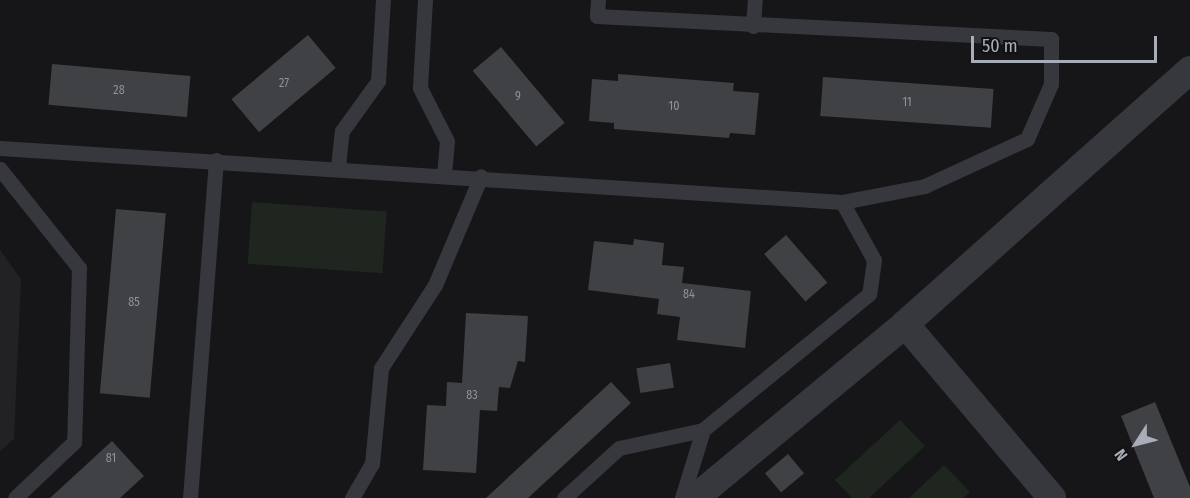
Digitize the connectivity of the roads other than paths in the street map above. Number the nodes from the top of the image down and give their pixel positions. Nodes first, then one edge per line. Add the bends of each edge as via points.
1 (383, 0) edge
2 (425, 0) edge
3 (598, 0) edge
4 (755, 0) edge
5 (753, 26) junction
6 (1190, 70) edge
7 (0, 148) edge
8 (216, 160) junction
9 (338, 167) junction
10 (0, 169) edge
11 (444, 172) junction
12 (481, 176) junction
13 (842, 202) junction
14 (905, 324) junction
15 (703, 430) junction
16 (15, 498) edge
17 (190, 498) edge
18 (352, 498) edge
19 (564, 498) edge
20 (682, 498) edge
21 (695, 498) edge
22 (1052, 498) edge

1 - 9 lane via 378,81 342,131
2 - 11 lane via 420,88 447,141
3 - 5 lane via 597,16
4 - 5 lane
5 - 13 lane via 1051,39 1051,84 1027,139 925,186
6 - 14 street
7 - 8 lane
8 - 9 lane
8 - 17 lane
9 - 11 lane
10 - 16 lane via 79,268 74,442
11 - 12 lane
12 - 13 lane
12 - 18 lane via 435,285 381,368 372,464
13 - 15 lane via 874,260 869,294
14 - 21 street
14 - 22 street
15 - 19 lane via 619,448
15 - 20 lane

